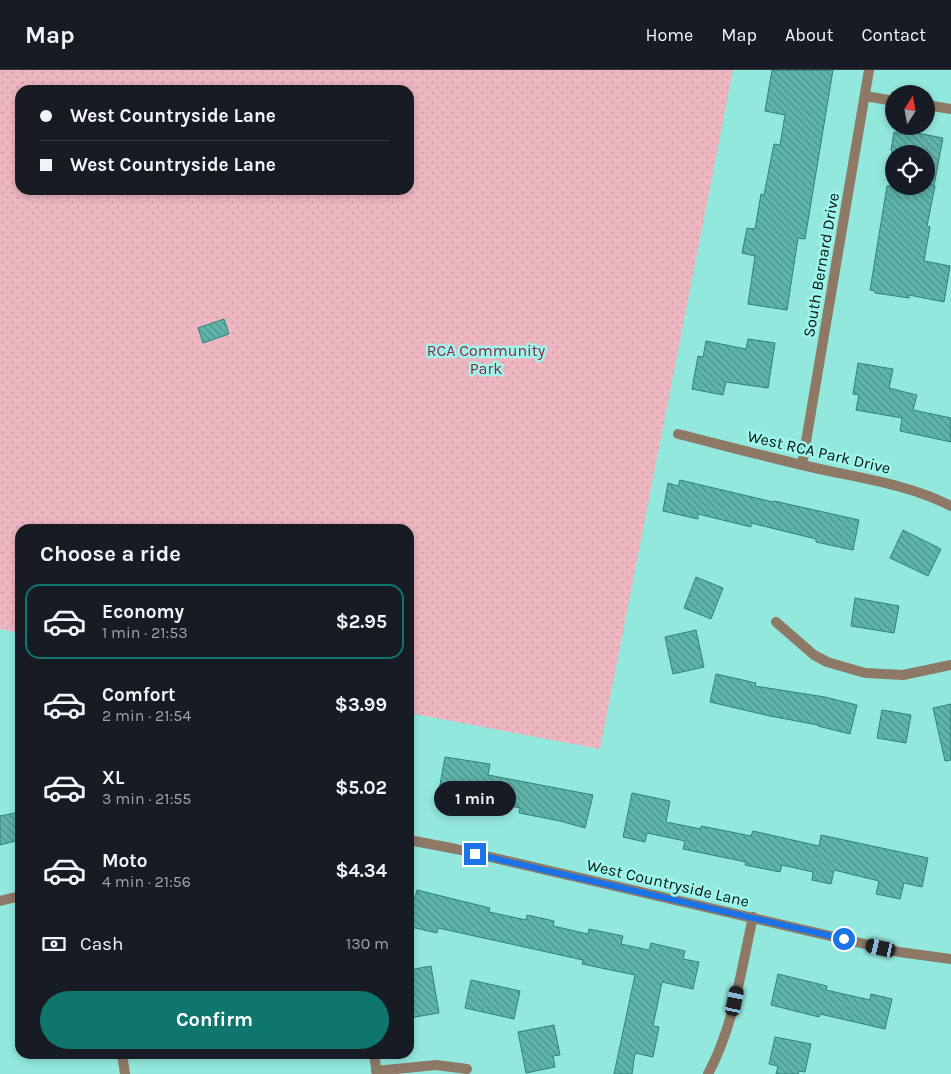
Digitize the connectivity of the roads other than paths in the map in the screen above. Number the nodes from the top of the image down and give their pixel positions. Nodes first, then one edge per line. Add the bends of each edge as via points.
1 (869, 70) edge
2 (865, 96) junction
3 (885, 99) edge
4 (935, 106) edge
5 (951, 109) edge
6 (678, 434) dead end
7 (802, 465) junction
8 (951, 506) edge
9 (776, 622) dead end
10 (951, 665) edge
11 (414, 841) edge
12 (15, 897) edge
13 (0, 901) edge
14 (753, 917) junction
15 (951, 959) edge
16 (123, 1059) edge
17 (375, 1059) edge
18 (467, 1069) dead end
19 (376, 1072) edge
20 (125, 1074) edge
21 (708, 1074) edge

1 - 2 street, South Bernard Drive
2 - 3 street
2 - 7 street, South Bernard Drive
4 - 5 street
6 - 7 street, West RCA Park Drive
7 - 8 street, West RCA Park Drive via 902,487 930,495
9 - 10 street via 814,655 865,673 903,675
11 - 14 street, West Countryside Lane
12 - 13 street
14 - 15 street, West Countryside Lane via 899,952
14 - 21 street via 727,1030
16 - 20 street
17 - 19 street
18 - 19 street via 436,1065

